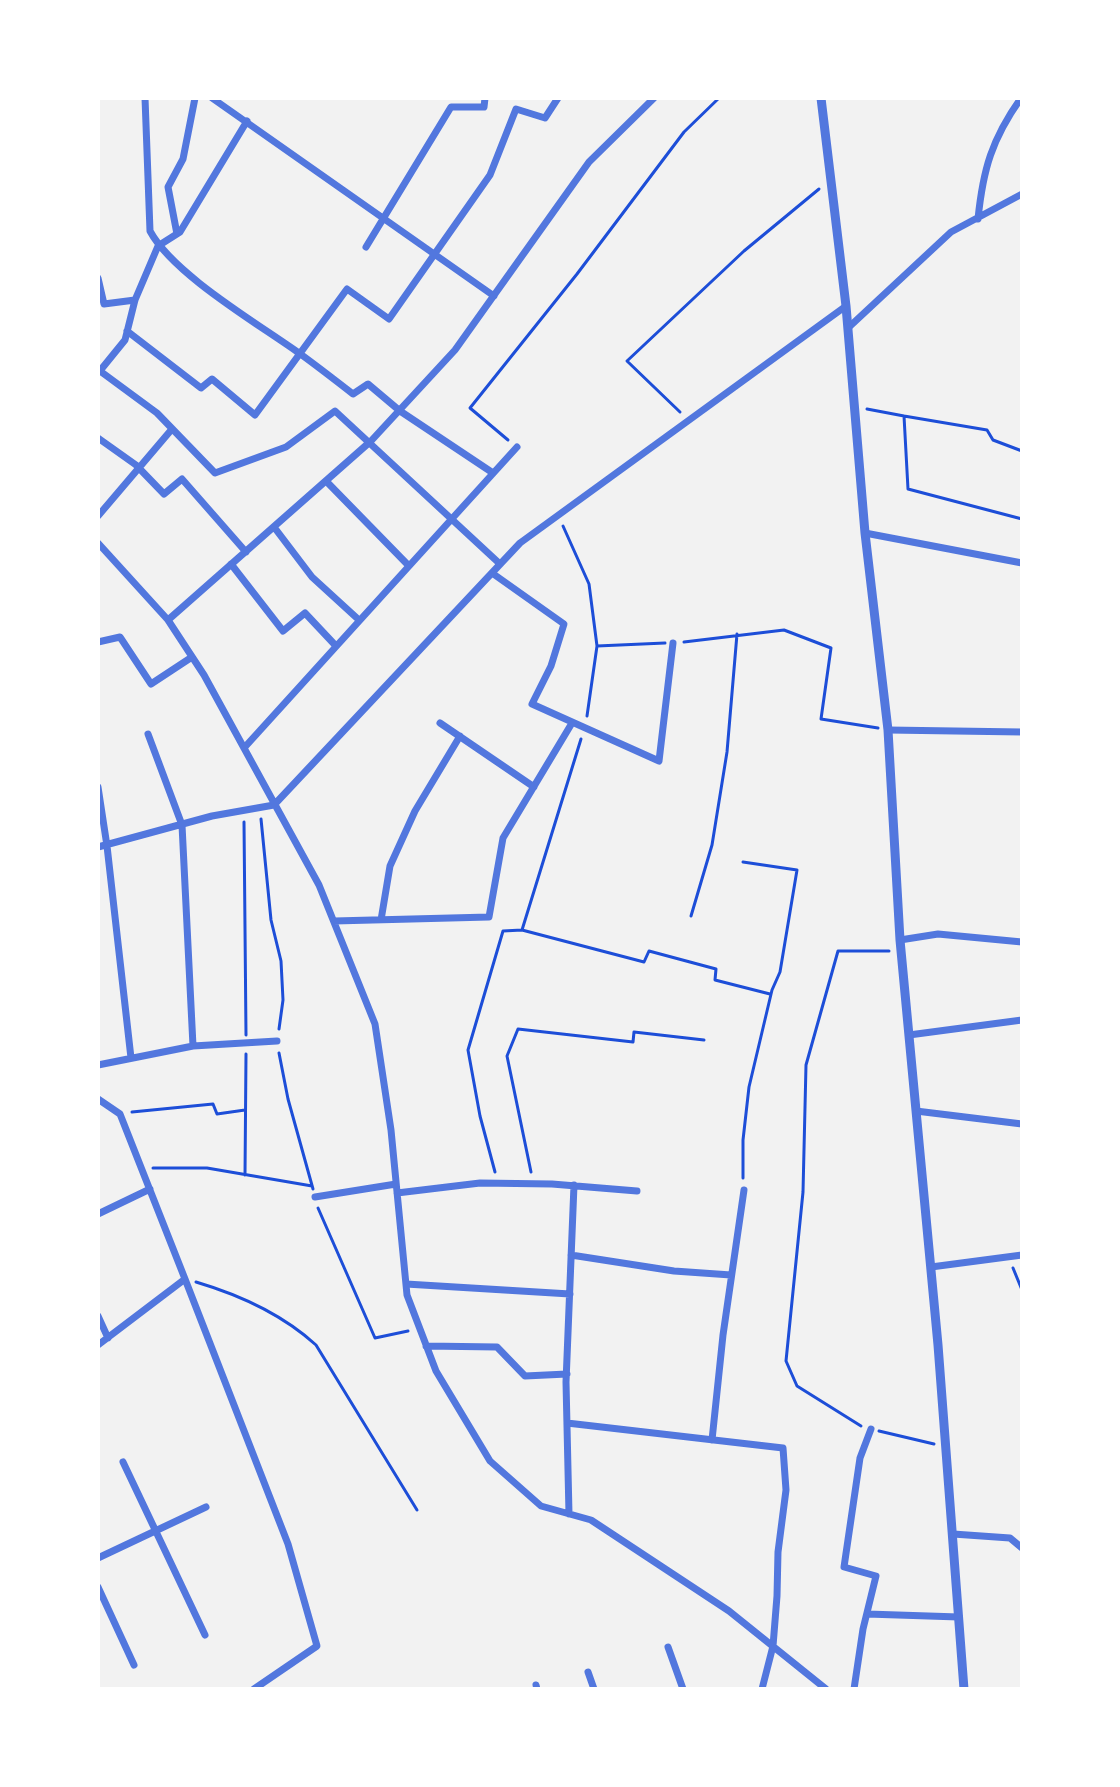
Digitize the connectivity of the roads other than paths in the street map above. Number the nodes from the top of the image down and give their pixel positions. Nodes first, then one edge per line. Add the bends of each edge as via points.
1 (145, 98) edge
2 (195, 98) edge
3 (212, 98) edge
4 (485, 98) edge
5 (558, 98) edge
6 (654, 98) edge
7 (821, 98) edge
8 (1021, 98) edge
9 (247, 121) junction
10 (1022, 194) edge
11 (384, 218) junction
12 (978, 219) junction
13 (177, 234) junction
14 (158, 246) junction
15 (366, 247) dead end
16 (434, 254) junction
17 (98, 278) edge
18 (494, 296) junction
19 (135, 300) junction
20 (846, 306) junction
21 (848, 328) junction
22 (127, 331) junction
23 (300, 354) junction
24 (99, 372) edge
25 (400, 411) junction
26 (172, 429) junction
27 (98, 438) edge
28 (371, 441) junction
29 (517, 447) road end
30 (138, 467) junction
31 (493, 473) junction
32 (326, 481) junction
33 (98, 516) edge
34 (453, 517) junction
35 (274, 527) junction
36 (865, 533) junction
37 (98, 543) edge
38 (246, 552) junction
39 (1022, 563) edge
40 (231, 564) junction
41 (500, 564) junction
42 (409, 566) junction
43 (492, 573) junction
44 (168, 620) junction
45 (359, 620) junction
46 (98, 642) edge
47 (673, 643) road end
48 (336, 646) junction
49 (192, 657) junction
50 (440, 723) dead end
51 (572, 723) junction
52 (888, 730) junction
53 (1022, 732) edge
54 (148, 734) dead end
55 (460, 736) junction
56 (244, 748) junction
57 (98, 787) edge
58 (534, 787) junction
59 (274, 805) junction
60 (182, 825) junction
61 (107, 846) junction
62 (98, 847) edge
63 (381, 920) junction
64 (334, 921) junction
65 (900, 940) junction
66 (1022, 942) edge
67 (1022, 1020) edge
68 (909, 1035) junction
69 (277, 1041) road end
70 (193, 1046) junction
71 (131, 1058) junction
72 (98, 1065) edge
73 (98, 1099) edge
74 (916, 1111) junction
75 (1022, 1124) edge
76 (574, 1185) junction
77 (396, 1188) junction
78 (150, 1189) junction
79 (744, 1190) road end
80 (637, 1191) dead end
81 (315, 1197) road end
82 (98, 1214) edge
83 (571, 1255) junction
84 (1022, 1255) edge
85 (931, 1267) junction
86 (731, 1275) junction
87 (185, 1279) junction
88 (406, 1284) junction
89 (570, 1294) junction
90 (98, 1316) edge
91 (108, 1338) junction
92 (98, 1345) edge
93 (426, 1346) junction
94 (567, 1374) junction
95 (567, 1423) junction
96 (871, 1429) road end
97 (712, 1440) junction
98 (123, 1462) dead end
99 (206, 1507) dead end
100 (569, 1514) junction
101 (155, 1531) junction
102 (953, 1534) junction
103 (1022, 1548) edge
104 (98, 1558) edge
105 (98, 1587) edge
106 (867, 1614) junction
107 (959, 1617) junction
108 (205, 1635) dead end
109 (773, 1646) junction
110 (668, 1647) dead end
111 (134, 1665) dead end
112 (588, 1672) dead end
113 (254, 1689) edge
114 (594, 1689) edge
115 (683, 1689) edge
116 (762, 1689) edge
117 (826, 1689) edge
118 (854, 1689) edge
119 (964, 1689) edge

1 - 14 street via 150,231
2 - 13 street via 183,159 168,187
3 - 9 street
4 - 11 street via 484,107 451,107
5 - 16 street via 545,118 516,109 490,175
6 - 18 street via 589,162
7 - 20 street
8 - 12 street via 1000,128 982,178
9 - 11 street
9 - 13 street
10 - 12 street
11 - 15 street
11 - 16 street
12 - 21 street via 951,232
13 - 14 street
14 - 19 street
14 - 23 street
16 - 18 street
16 - 23 street via 389,319 347,289
17 - 19 street via 104,304
18 - 25 street
19 - 22 street
20 - 21 street
20 - 41 street via 520,543
21 - 36 street
22 - 23 street via 201,388 212,379 255,415
22 - 24 street
23 - 25 street via 353,394 368,384
24 - 26 street
25 - 28 street
25 - 31 street
26 - 28 street via 215,473 286,447 335,411
26 - 30 street
27 - 30 street
28 - 32 street
28 - 34 street
29 - 31 street
30 - 33 street
30 - 38 street via 164,494 182,479
31 - 34 street
32 - 35 street
32 - 42 street
34 - 41 street
34 - 42 street
35 - 38 street
35 - 45 street via 312,577
36 - 39 street
36 - 52 street
37 - 44 street
38 - 40 street
40 - 44 street
40 - 48 street via 283,631 305,613
41 - 43 street
42 - 45 street
43 - 51 street via 564,624 532,704
43 - 59 street
44 - 49 street
45 - 48 street
46 - 49 street via 120,637 151,684
47 - 51 street via 659,761
48 - 56 street
49 - 56 street
50 - 55 street
51 - 58 street
52 - 53 street
52 - 65 street
54 - 60 street
55 - 58 street
55 - 63 street via 415,811 390,866
56 - 59 street
57 - 61 street
58 - 63 street via 503,838 489,917
59 - 60 street
59 - 64 street
60 - 61 street
60 - 70 street
61 - 62 street
61 - 71 street
63 - 64 street
64 - 77 street via 375,1024
65 - 66 street via 938,934
65 - 68 street
67 - 68 street
68 - 74 street
69 - 70 street
70 - 71 street
71 - 72 street
73 - 78 street via 120,1114
74 - 75 street
74 - 85 street
76 - 77 street
76 - 80 street
76 - 83 street
77 - 81 street
77 - 88 street
78 - 82 street
78 - 87 street
79 - 86 street
83 - 86 street
83 - 89 street
84 - 85 street
85 - 102 street
86 - 97 street
87 - 91 street
87 - 113 street via 288,1544 317,1646
88 - 89 street
88 - 93 street
89 - 94 street
90 - 91 street
91 - 92 street
93 - 94 street via 497,1347 525,1376
93 - 100 street via 490,1461 541,1506
94 - 95 street
95 - 97 street
95 - 100 street
96 - 106 street via 860,1458 844,1567 876,1576
97 - 109 street via 783,1448 786,1490
98 - 101 street
99 - 101 street
100 - 109 street via 591,1520
101 - 104 street
101 - 108 street
102 - 103 street via 1010,1538
102 - 107 street
105 - 111 street
106 - 107 street
106 - 118 street
107 - 119 street
109 - 116 street
109 - 117 street
110 - 115 street
112 - 114 street

